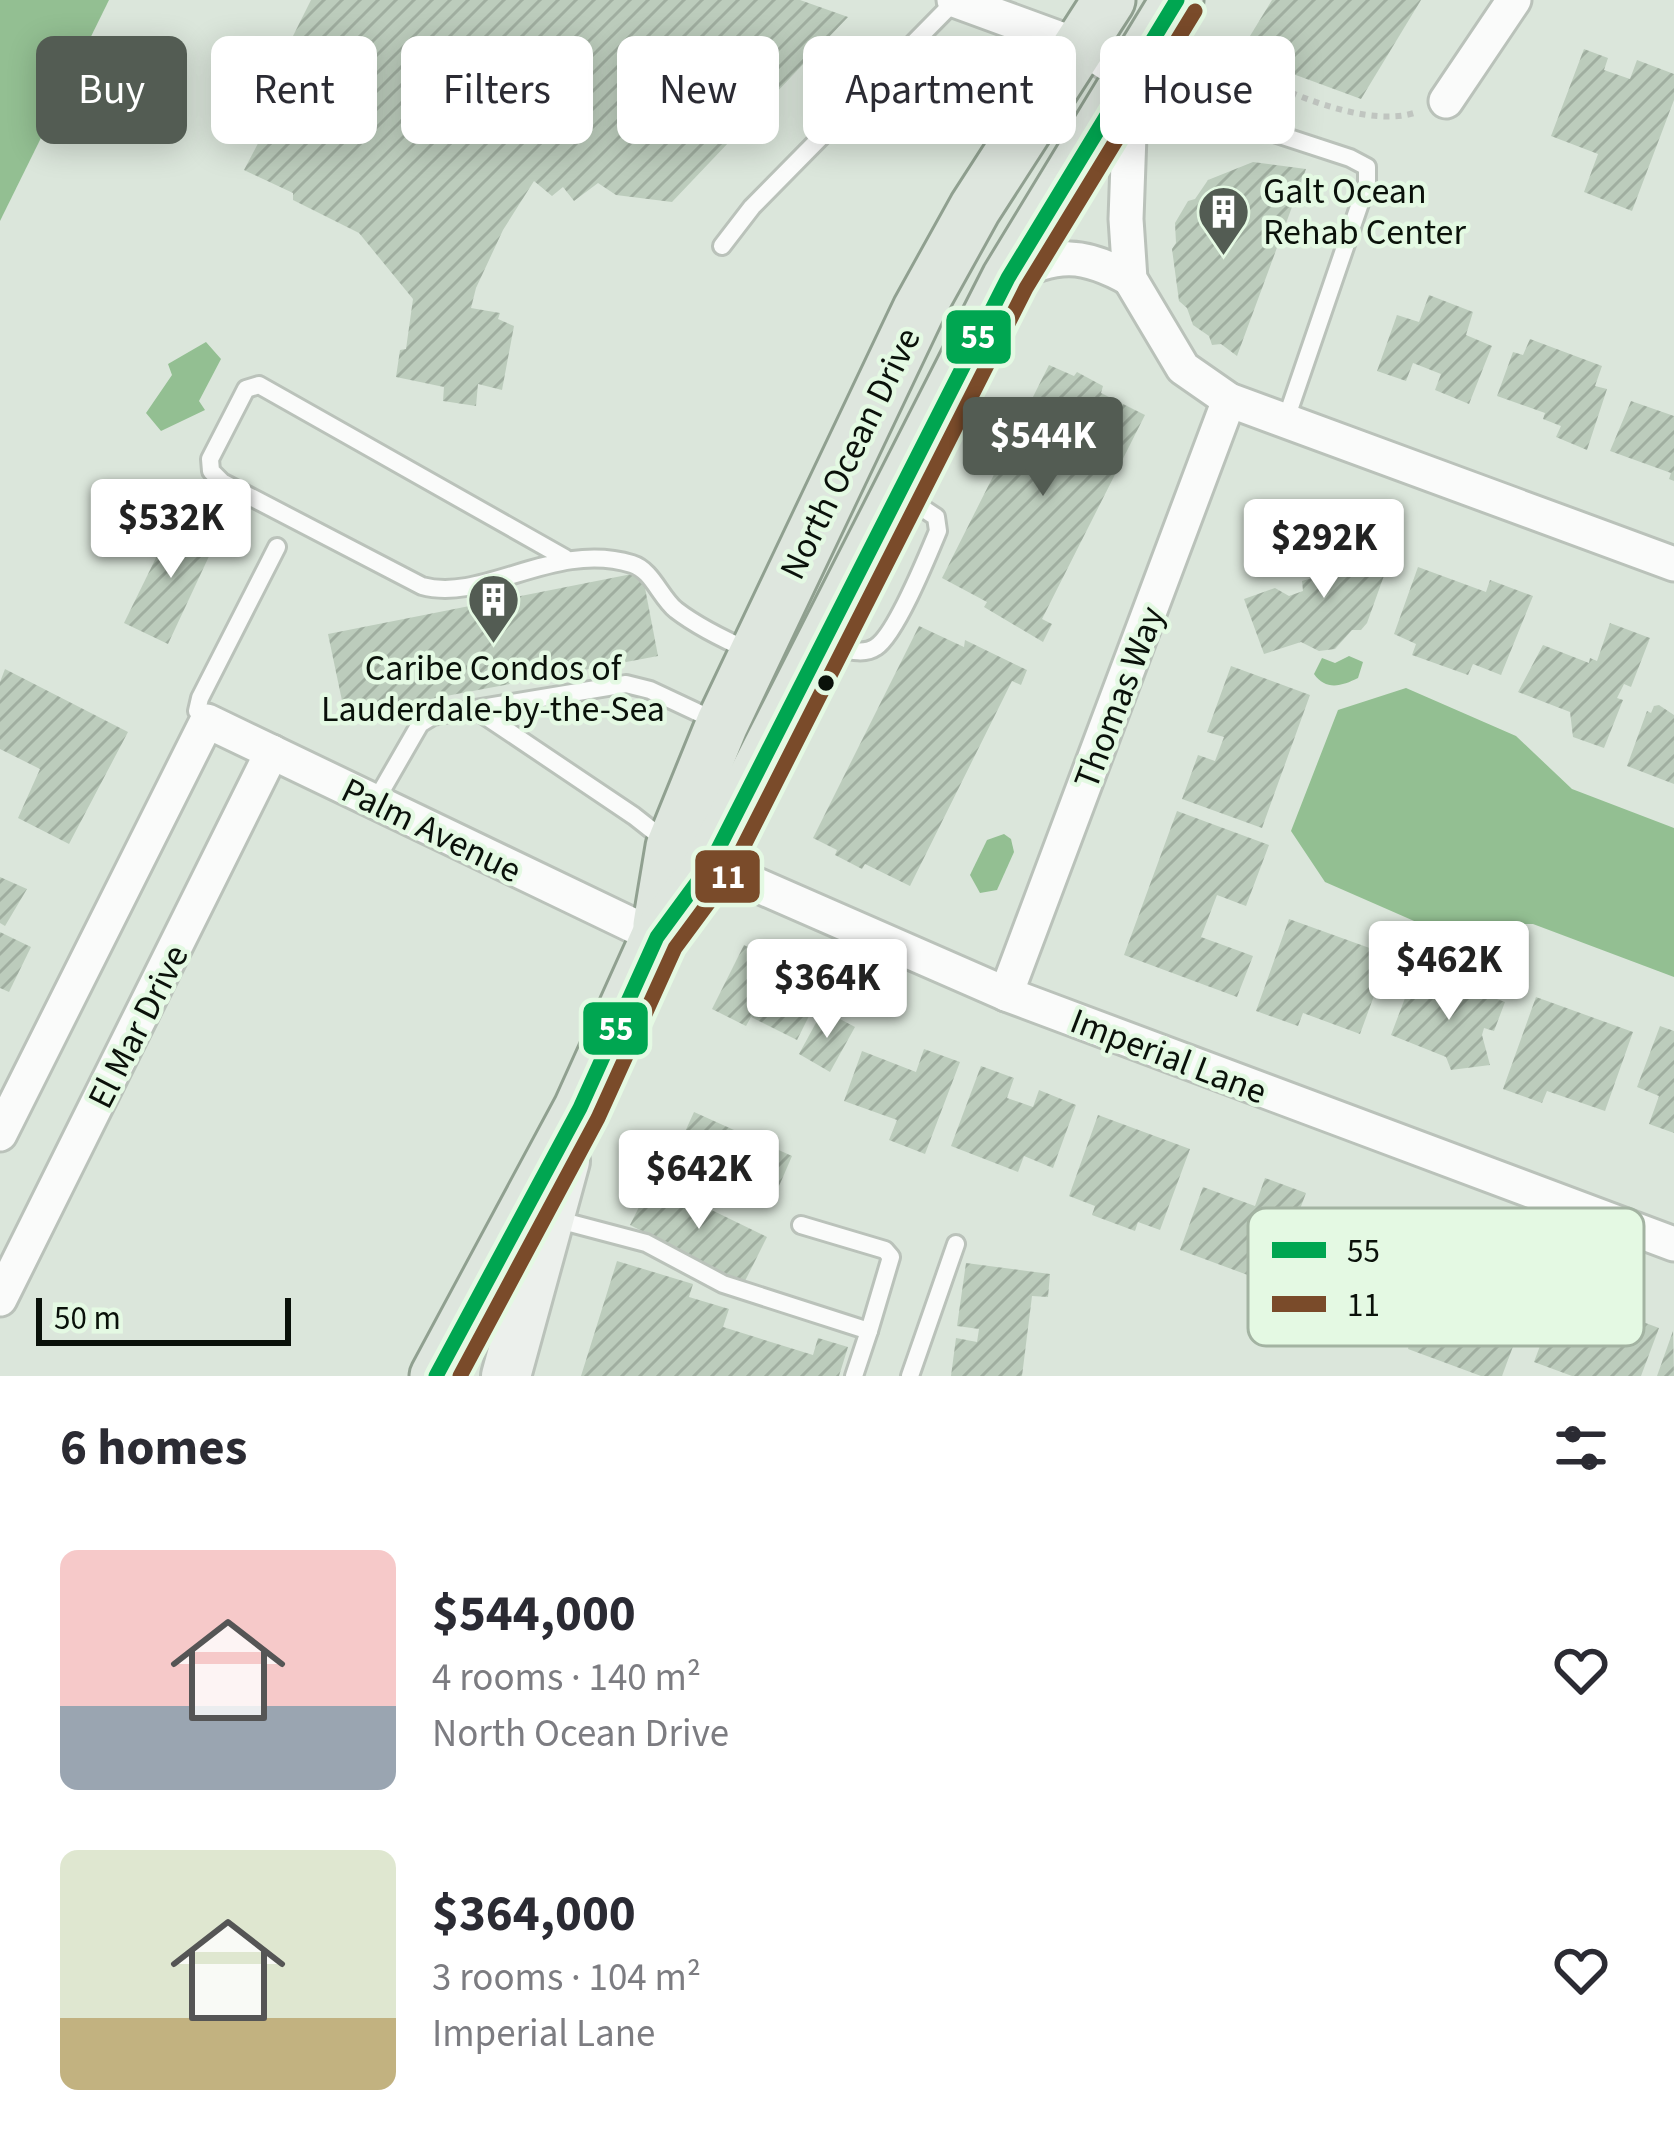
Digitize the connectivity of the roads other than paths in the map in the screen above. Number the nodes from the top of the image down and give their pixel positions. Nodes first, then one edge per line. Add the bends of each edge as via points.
1 (955, 0) edge
2 (1108, 0) edge
3 (1514, 0) edge
4 (1080, 46) junction
5 (1100, 59) edge
6 (1446, 101) dead end
7 (1100, 129) edge
8 (1295, 140) edge
9 (1129, 144) edge
10 (722, 246) dead end
11 (1008, 278) junction
12 (1130, 279) junction
13 (1229, 400) junction
14 (1286, 419) junction
15 (277, 548) dead end
16 (565, 558) junction
17 (1674, 564) edge
18 (753, 653) junction
19 (478, 711) junction
20 (207, 722) junction
21 (722, 724) junction
22 (272, 752) junction
23 (375, 802) junction
24 (691, 856) junction
25 (657, 937) junction
26 (1006, 994) junction
27 (580, 1108) junction
28 (0, 1134) edge
29 (1578, 1208) edge
30 (549, 1217) junction
31 (801, 1225) dead end
32 (1644, 1233) edge
33 (956, 1244) dead end
34 (1674, 1244) edge
35 (0, 1299) edge
36 (868, 1331) junction
37 (436, 1376) edge
38 (506, 1376) edge
39 (854, 1376) edge
40 (910, 1376) edge

1 - 4 street
1 - 10 lane
2 - 4 main road, North Ocean Drive
3 - 6 street
4 - 5 street
4 - 18 main road, North Ocean Drive via 919,309
7 - 11 main road, North Ocean Drive
8 - 14 lane via 1367,167 1367,183
9 - 12 street
11 - 12 street via 1063,256
11 - 24 main road, North Ocean Drive via 824,645
12 - 13 street via 1183,368
13 - 14 street
13 - 26 street, Thomas Way
14 - 17 street
15 - 20 lane via 200,698 197,711
16 - 16 lane via 259,385 246,389 210,459 222,482 432,589
16 - 18 lane via 639,567 675,609
18 - 21 main road, North Ocean Drive
19 - 21 lane via 626,684
19 - 23 lane via 420,724
19 - 24 lane
20 - 22 street, Palm Avenue
20 - 28 street, El Mar Drive
21 - 24 main road, North Ocean Drive
22 - 23 street, Palm Avenue
22 - 35 street, El Mar Drive
23 - 25 street, Palm Avenue
24 - 25 main road, North Ocean Drive
24 - 26 street, Imperial Lane
25 - 27 main road, North Ocean Drive
26 - 29 street, Imperial Lane
27 - 30 street
27 - 37 main road, North Ocean Drive
30 - 36 lane via 646,1243 723,1284
30 - 38 street
31 - 36 lane via 891,1257
32 - 34 street, Imperial Lane
33 - 40 lane
36 - 39 lane

